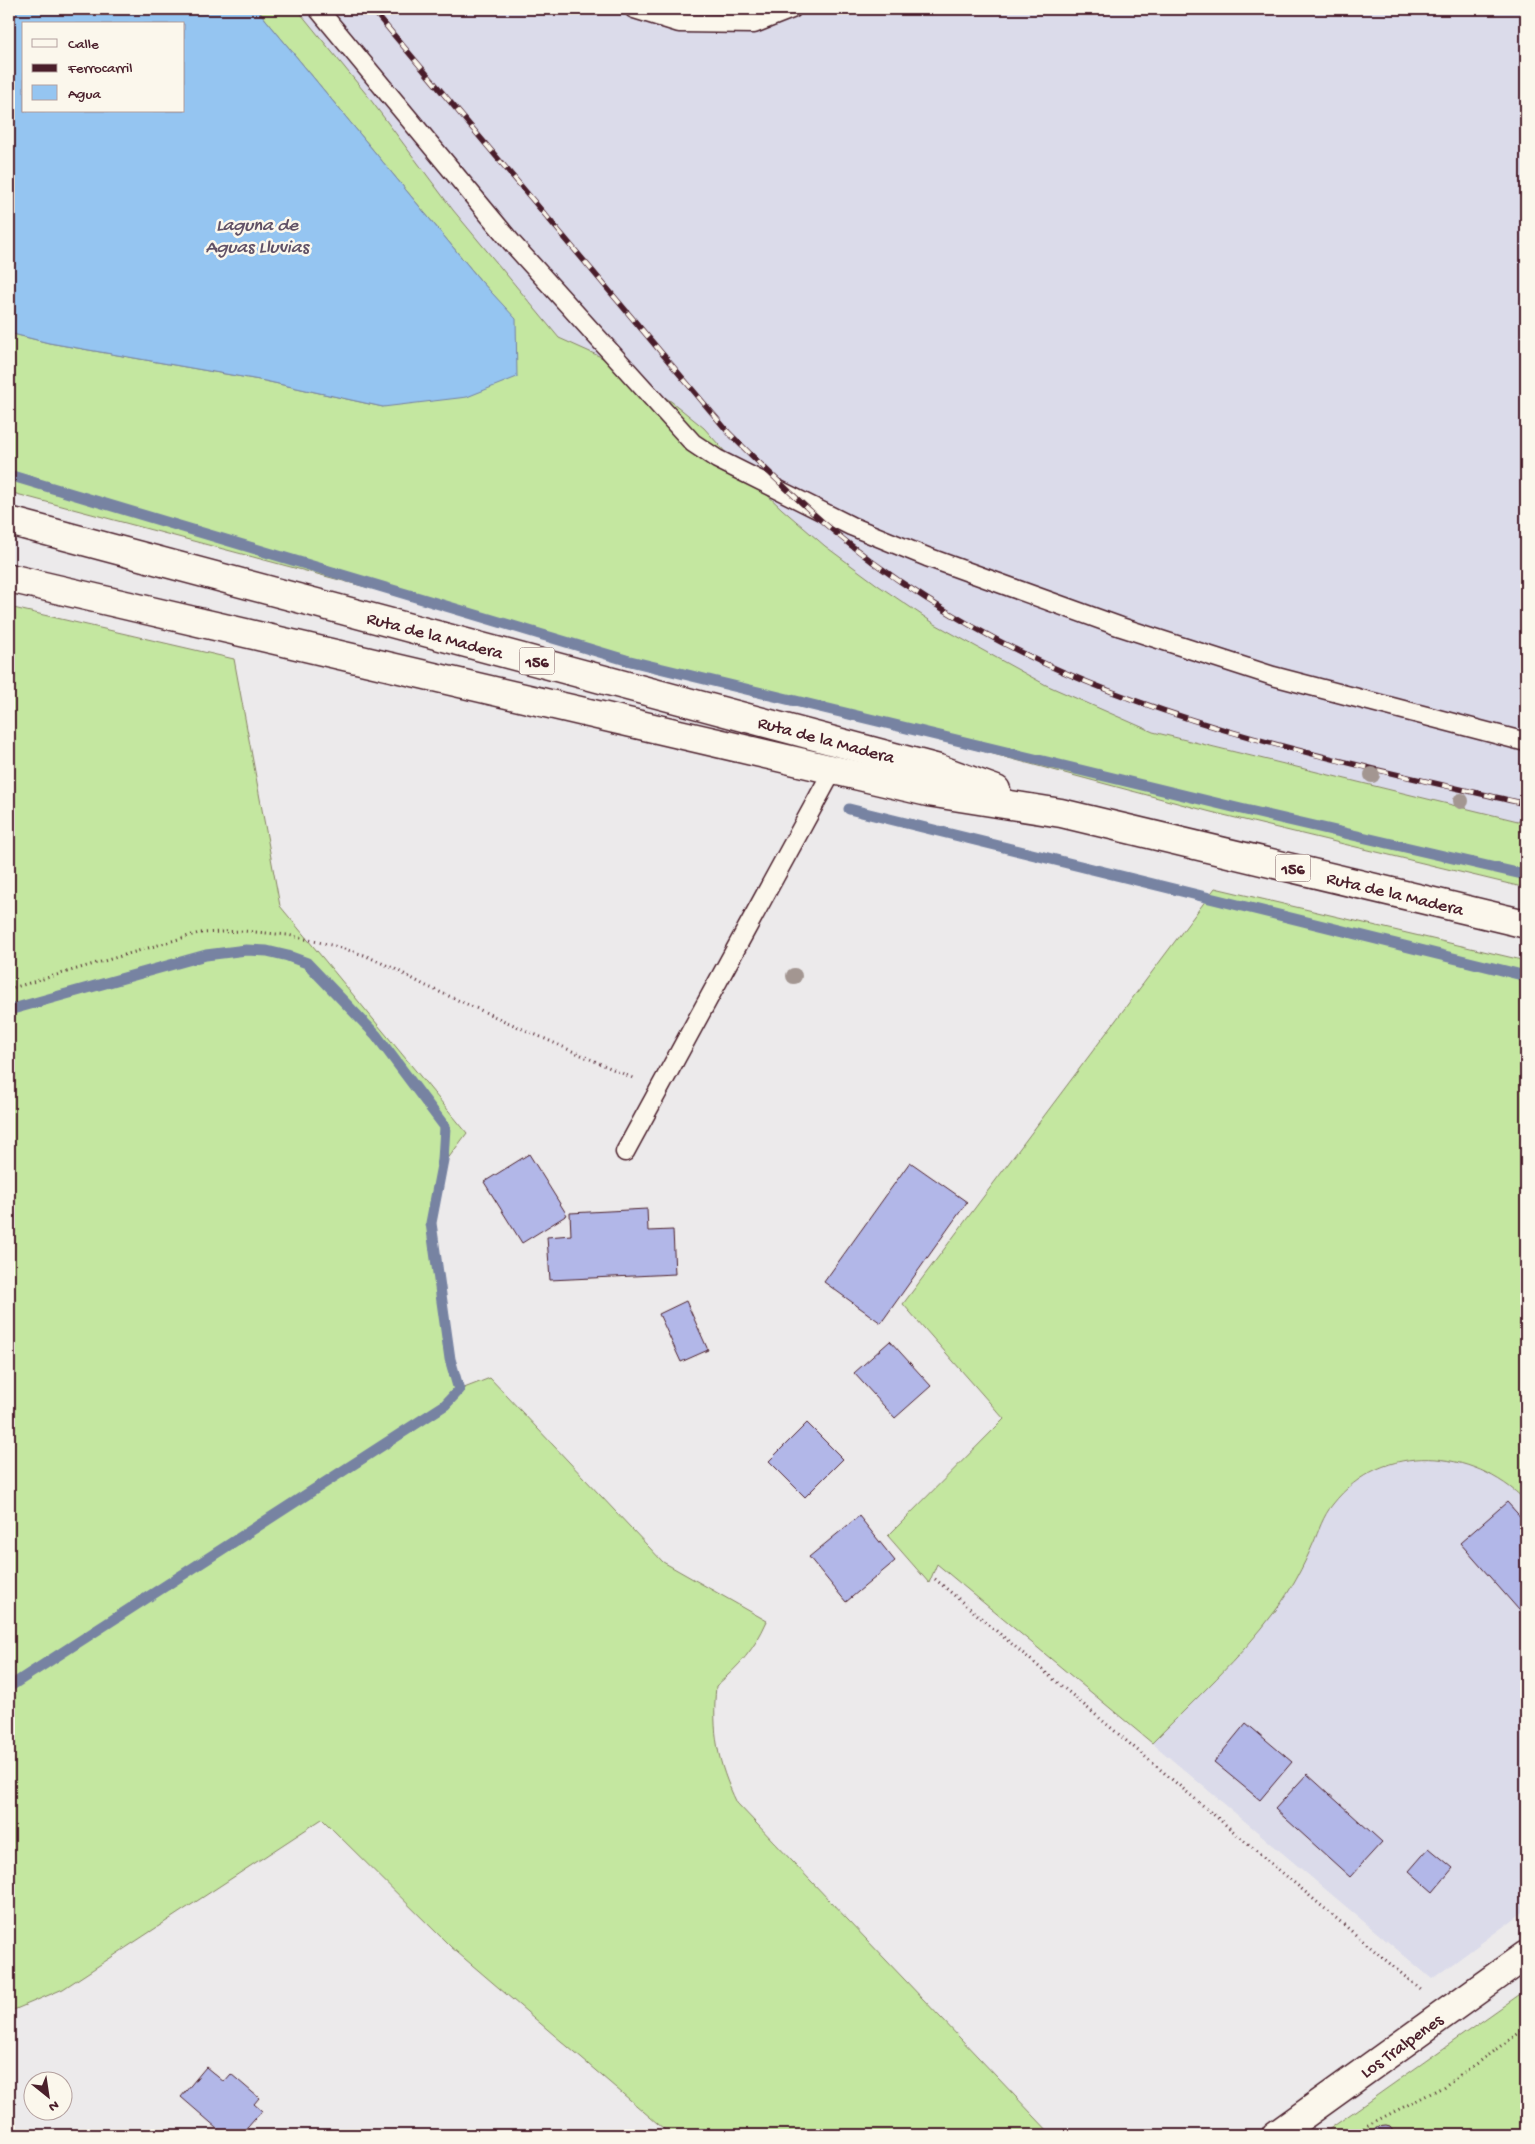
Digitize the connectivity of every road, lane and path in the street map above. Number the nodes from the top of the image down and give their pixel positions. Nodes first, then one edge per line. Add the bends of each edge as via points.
1 (318, 9) edge
2 (634, 9) edge
3 (792, 9) edge
4 (9, 521) edge
5 (9, 578) edge
6 (1526, 742) edge
7 (833, 770) junction
8 (1061, 813) junction
9 (1526, 924) edge
10 (9, 989) edge
11 (658, 1090) junction
12 (625, 1152) dead end
13 (935, 1579) dead end
14 (1526, 1955) edge
15 (1446, 2012) junction
16 (1526, 2028) edge
17 (1276, 2135) edge
18 (1356, 2135) edge

1 - 6 lane via 512,243 693,443 717,459 851,526 1121,627 1273,676
2 - 3 lane via 679,23 754,24
4 - 8 main road, Ruta de la Madera / 156 via 939,769
5 - 7 main road, Ruta de la Madera / 156
7 - 8 main road, Ruta de la Madera / 156 via 928,792
7 - 11 lane
8 - 9 main road, Ruta de la Madera / 156
10 - 11 path via 199,933 244,931 288,935 364,955
11 - 12 lane
13 - 15 path
14 - 15 main road, Los Tralpenes
15 - 17 main road, Los Tralpenes
16 - 18 path via 1443,2087 1366,2126

